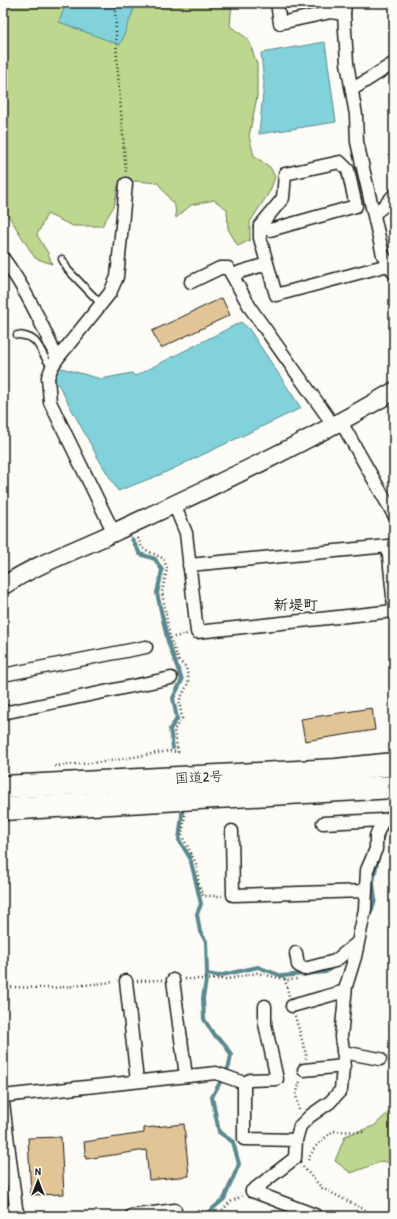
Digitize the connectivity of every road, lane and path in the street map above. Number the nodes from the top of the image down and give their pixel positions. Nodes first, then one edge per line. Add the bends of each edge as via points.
1 (115, 3) edge
2 (277, 3) edge
3 (345, 8) edge
4 (394, 63) edge
5 (352, 89) junction
6 (126, 184) joint
7 (394, 195) edge
8 (374, 213) junction
9 (260, 226) junction
10 (3, 258) edge
11 (62, 259) dead end
12 (267, 264) junction
13 (391, 269) edge
14 (234, 276) junction
15 (191, 282) dead end
16 (101, 304) junction
17 (17, 335) dead end
18 (54, 363) junction
19 (394, 390) edge
20 (337, 424) junction
21 (174, 504) junction
22 (394, 515) edge
23 (114, 533) junction
24 (189, 565) junction
25 (3, 586) edge
26 (394, 607) edge
27 (394, 611) edge
28 (197, 632) junction
29 (170, 638) dead end
30 (146, 647) dead end
31 (3, 675) edge
32 (171, 678) dead end
33 (3, 713) edge
34 (394, 764) edge
35 (3, 787) edge
36 (394, 787) edge
37 (3, 809) edge
38 (186, 812) dead end
39 (389, 819) edge
40 (323, 822) dead end
41 (232, 831) dead end
42 (366, 891) junction
43 (232, 895) junction
44 (357, 943) junction
45 (296, 953) dead end
46 (284, 979) dead end
47 (173, 980) dead end
48 (126, 982) dead end
49 (345, 992) junction
50 (265, 1006) dead end
51 (292, 1006) junction
52 (344, 1052) junction
53 (380, 1059) dead end
54 (344, 1066) junction
55 (304, 1070) junction
56 (186, 1076) junction
57 (137, 1082) junction
58 (244, 1083) junction
59 (3, 1096) edge
60 (3, 1103) edge
61 (304, 1122) junction
62 (364, 1132) dead end
63 (296, 1140) junction
64 (295, 1158) junction
65 (304, 1168) junction
66 (252, 1191) junction
67 (175, 1210) dead end
68 (3, 1211) edge
69 (17, 1213) edge
70 (315, 1215) dead end
71 (131, 1216) edge
72 (217, 1216) edge
73 (377, 1216) edge
74 (383, 1216) edge

1 - 6 path
2 - 3 street via 280,22
3 - 5 street via 347,63
4 - 5 street
5 - 8 street via 357,142
6 - 16 street via 117,277 110,293
7 - 8 street
8 - 13 street via 383,255
9 - 9 street via 283,198 285,174 340,162 348,170 356,206 270,230
9 - 12 street via 260,238
10 - 18 street via 21,282 42,324
11 - 16 lane via 68,270
12 - 13 street via 276,295
12 - 14 street
14 - 15 street via 228,268 220,268
14 - 20 street via 252,309 327,416
16 - 18 street
17 - 18 lane via 28,335 36,341 45,360
18 - 23 street via 48,377 50,402
19 - 20 street
20 - 21 street
20 - 22 street
21 - 23 street
21 - 24 street via 186,533
23 - 25 street via 25,572
24 - 26 street via 388,546
24 - 28 street
27 - 28 street
28 - 29 path
30 - 31 street
32 - 33 street
34 - 35 highway, 国道2号 via 336,770
36 - 37 highway, 国道2号
38 - 43 path via 182,836 196,863 203,896
39 - 40 street
39 - 42 street via 376,836 376,848 367,870
41 - 43 street
42 - 43 street
42 - 44 street via 365,909
44 - 45 street via 335,961 304,969 298,965
44 - 49 street
46 - 51 path
47 - 56 street
48 - 57 street
49 - 51 street
49 - 52 street via 341,1037
50 - 58 street via 265,1024 277,1079 250,1080
51 - 55 path via 306,1054
52 - 53 street
52 - 54 street
54 - 55 street
54 - 61 street via 341,1090
55 - 61 path via 296,1095 300,1117
56 - 57 street
56 - 58 street via 222,1075
57 - 59 street
58 - 63 street via 244,1139
60 - 69 street
61 - 63 street via 300,1126
62 - 65 path via 333,1131 315,1146
63 - 64 street
64 - 65 path
64 - 66 street
65 - 73 path via 322,1188
66 - 70 street
66 - 72 path via 230,1202
67 - 71 street
68 - 69 street
73 - 74 path

